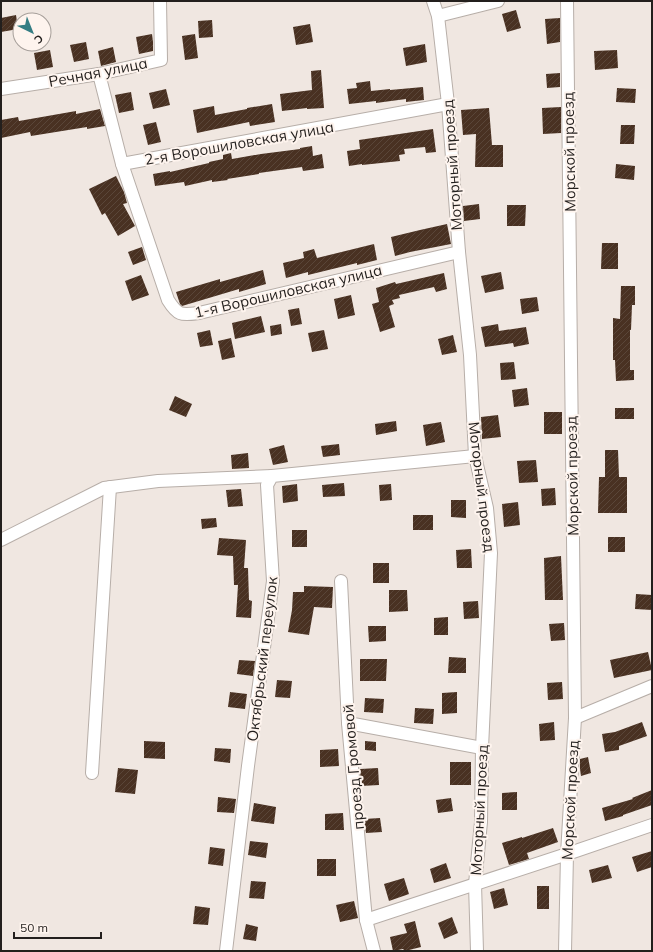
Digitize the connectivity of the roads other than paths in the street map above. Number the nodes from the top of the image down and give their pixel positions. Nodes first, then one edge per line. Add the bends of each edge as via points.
1 (160, 1) edge
2 (433, 1) edge
3 (498, 1) edge
4 (567, 1) edge
5 (438, 16) junction
6 (99, 74) junction
7 (1, 88) edge
8 (448, 104) junction
9 (122, 164) junction
10 (459, 252) junction
11 (475, 456) junction
12 (272, 476) junction
13 (110, 487) junction
14 (1, 540) edge
15 (341, 581) dead end
16 (652, 686) edge
17 (575, 718) junction
18 (348, 723) junction
19 (482, 748) junction
20 (92, 773) dead end
21 (652, 825) edge
22 (567, 854) junction
23 (475, 884) junction
24 (366, 920) junction
25 (226, 951) edge
26 (374, 951) edge
27 (477, 951) edge
28 (565, 951) edge

1 - 6 street, Речная улица via 161,60
2 - 5 street, Моторный проезд
3 - 5 street
4 - 17 street, Морской проезд
5 - 8 street, Моторный проезд
6 - 7 street, Речная улица
6 - 9 street
8 - 9 street, 2-я Ворошиловская улица
8 - 10 street, Моторный проезд
9 - 10 street, 1-я Ворошиловская улица via 168,300 175,310 184,315
10 - 11 street, Моторный проезд via 470,355
11 - 12 street
11 - 19 street, Моторный проезд via 487,508 491,553
12 - 13 street via 158,481
12 - 25 street, Октябрьский переулок via 267,485 273,581
13 - 14 street
13 - 20 street
15 - 18 street, проезд Громовой
16 - 17 street
17 - 22 street, Морской проезд
18 - 19 street
18 - 24 street, проезд Громовой
19 - 23 street, Моторный проезд via 481,822
21 - 22 street
22 - 23 street
22 - 28 street, Морской проезд
23 - 24 street
23 - 27 street, Моторный проезд
24 - 26 street, проезд Громовой

